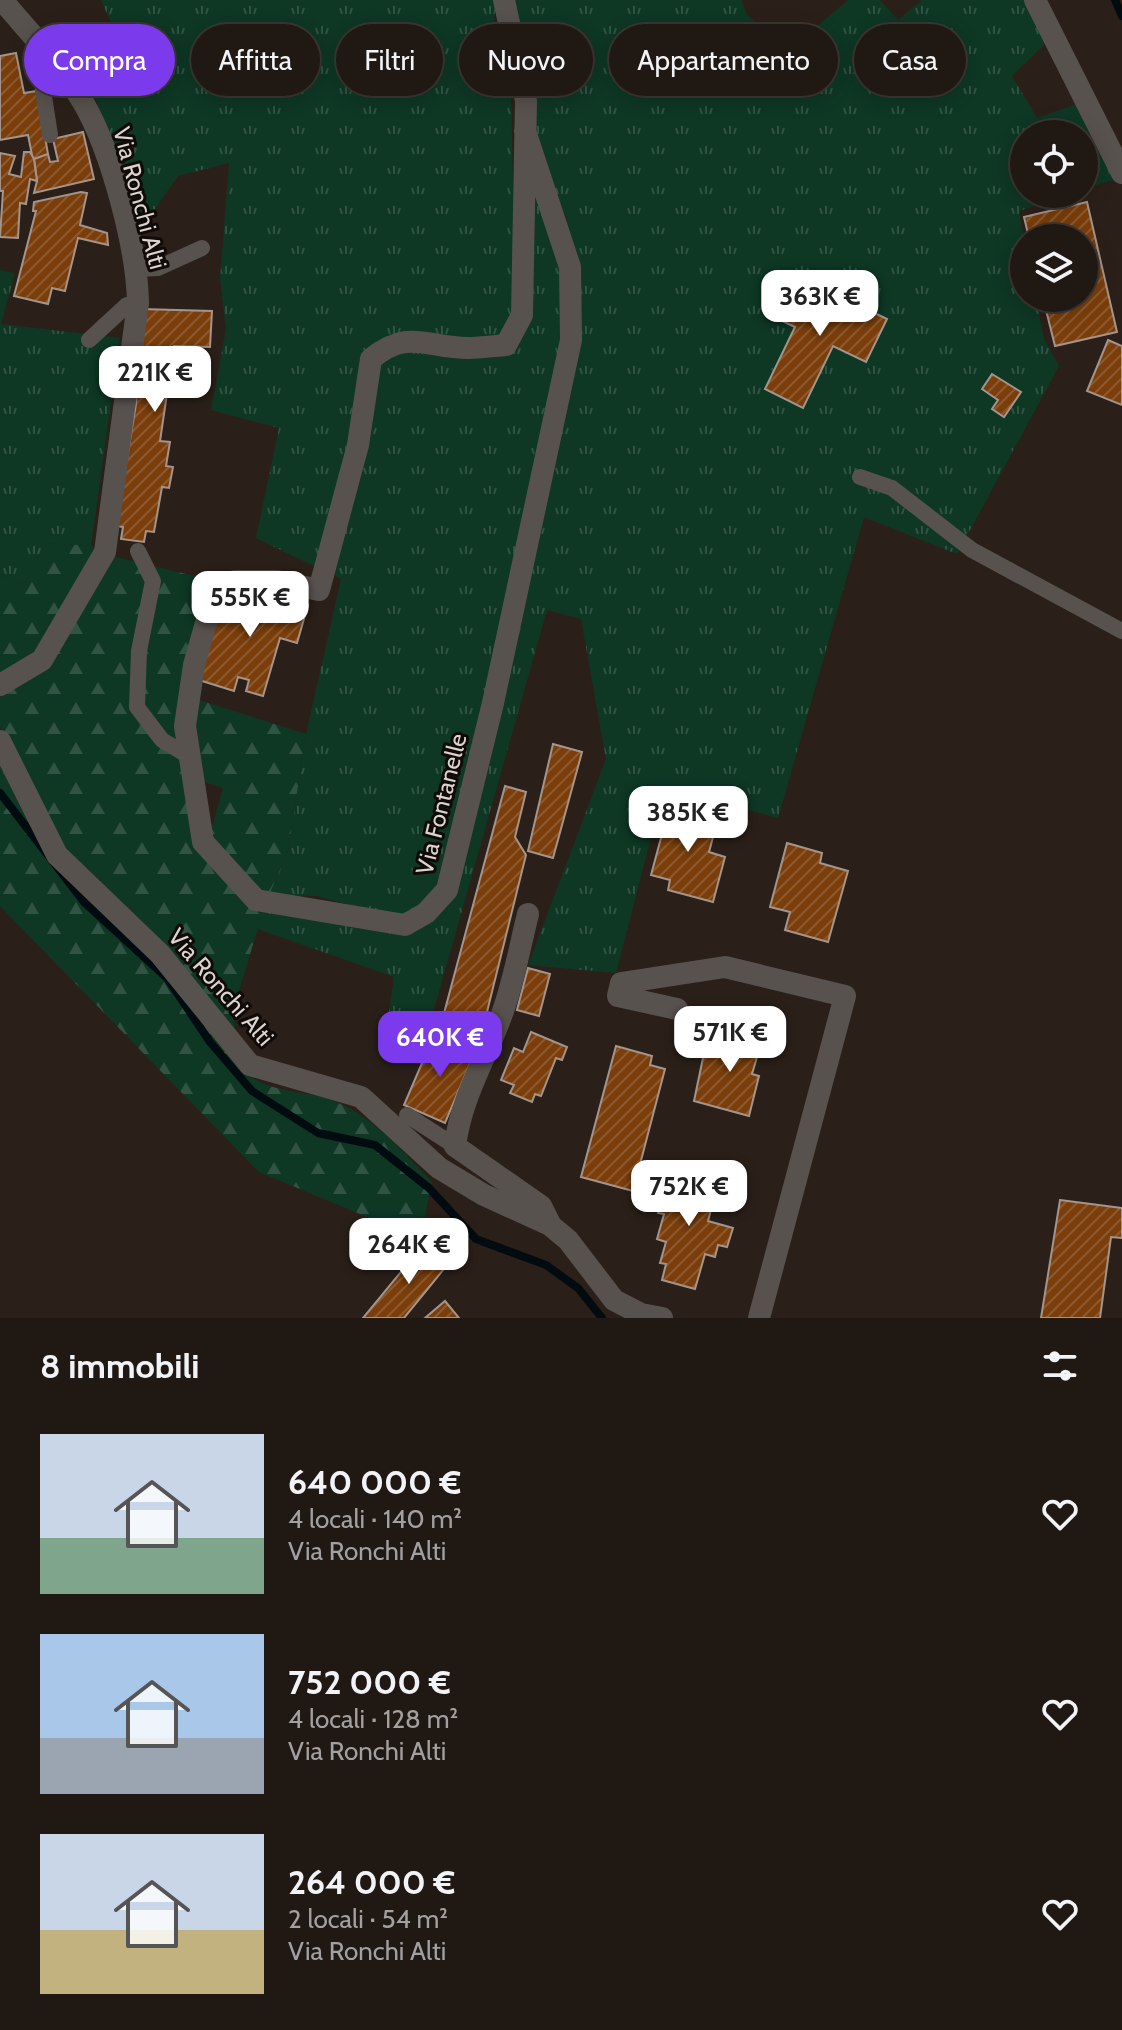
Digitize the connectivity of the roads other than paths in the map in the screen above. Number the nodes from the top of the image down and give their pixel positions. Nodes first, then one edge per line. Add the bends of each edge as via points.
1 (2, 0) edge
2 (504, 0) edge
3 (1035, 0) edge
4 (26, 24) edge
5 (44, 96) edge
6 (80, 96) edge
7 (525, 131) junction
8 (50, 135) dead end
9 (1122, 173) edge
10 (202, 248) dead end
11 (137, 269) junction
12 (138, 303) junction
13 (89, 340) dead end
14 (860, 477) dead end
15 (138, 551) dead end
16 (1122, 631) edge
17 (0, 685) edge
18 (0, 741) edge
19 (190, 757) junction
20 (528, 914) dead end
21 (677, 1009) dead end
22 (407, 1115) dead end
23 (455, 1146) junction
24 (550, 1225) junction
25 (662, 1318) edge
26 (759, 1318) edge

1 - 4 street, Via Ronchi Alti
2 - 7 street, Via Fontanelle via 526,101
3 - 9 street
5 - 8 lane
6 - 11 street, Via Ronchi Alti via 100,138
7 - 19 street, Via Fontanelle via 522,315 506,345 466,348 412,339 386,346 371,359 358,445 319,590 277,581 235,581 210,609 187,710
7 - 19 street, Via Fontanelle via 570,267 571,340 447,890 426,913 405,925 256,900 203,842
10 - 11 lane via 158,268
11 - 12 street, Via Ronchi Alti
12 - 13 lane via 127,305
12 - 17 street, Via Ronchi Alti via 105,552 42,660
14 - 16 lane via 892,488 972,550
15 - 19 lane via 153,581 139,651 137,707 162,740
18 - 24 street, Via Ronchi Alti via 57,855 160,954 250,1065 361,1097 439,1168
20 - 23 street via 503,1011 468,1091
21 - 26 street via 618,996 621,983 725,967 845,996
22 - 23 lane
23 - 24 street via 541,1206
24 - 25 street, Via Ronchi Alti via 614,1300

